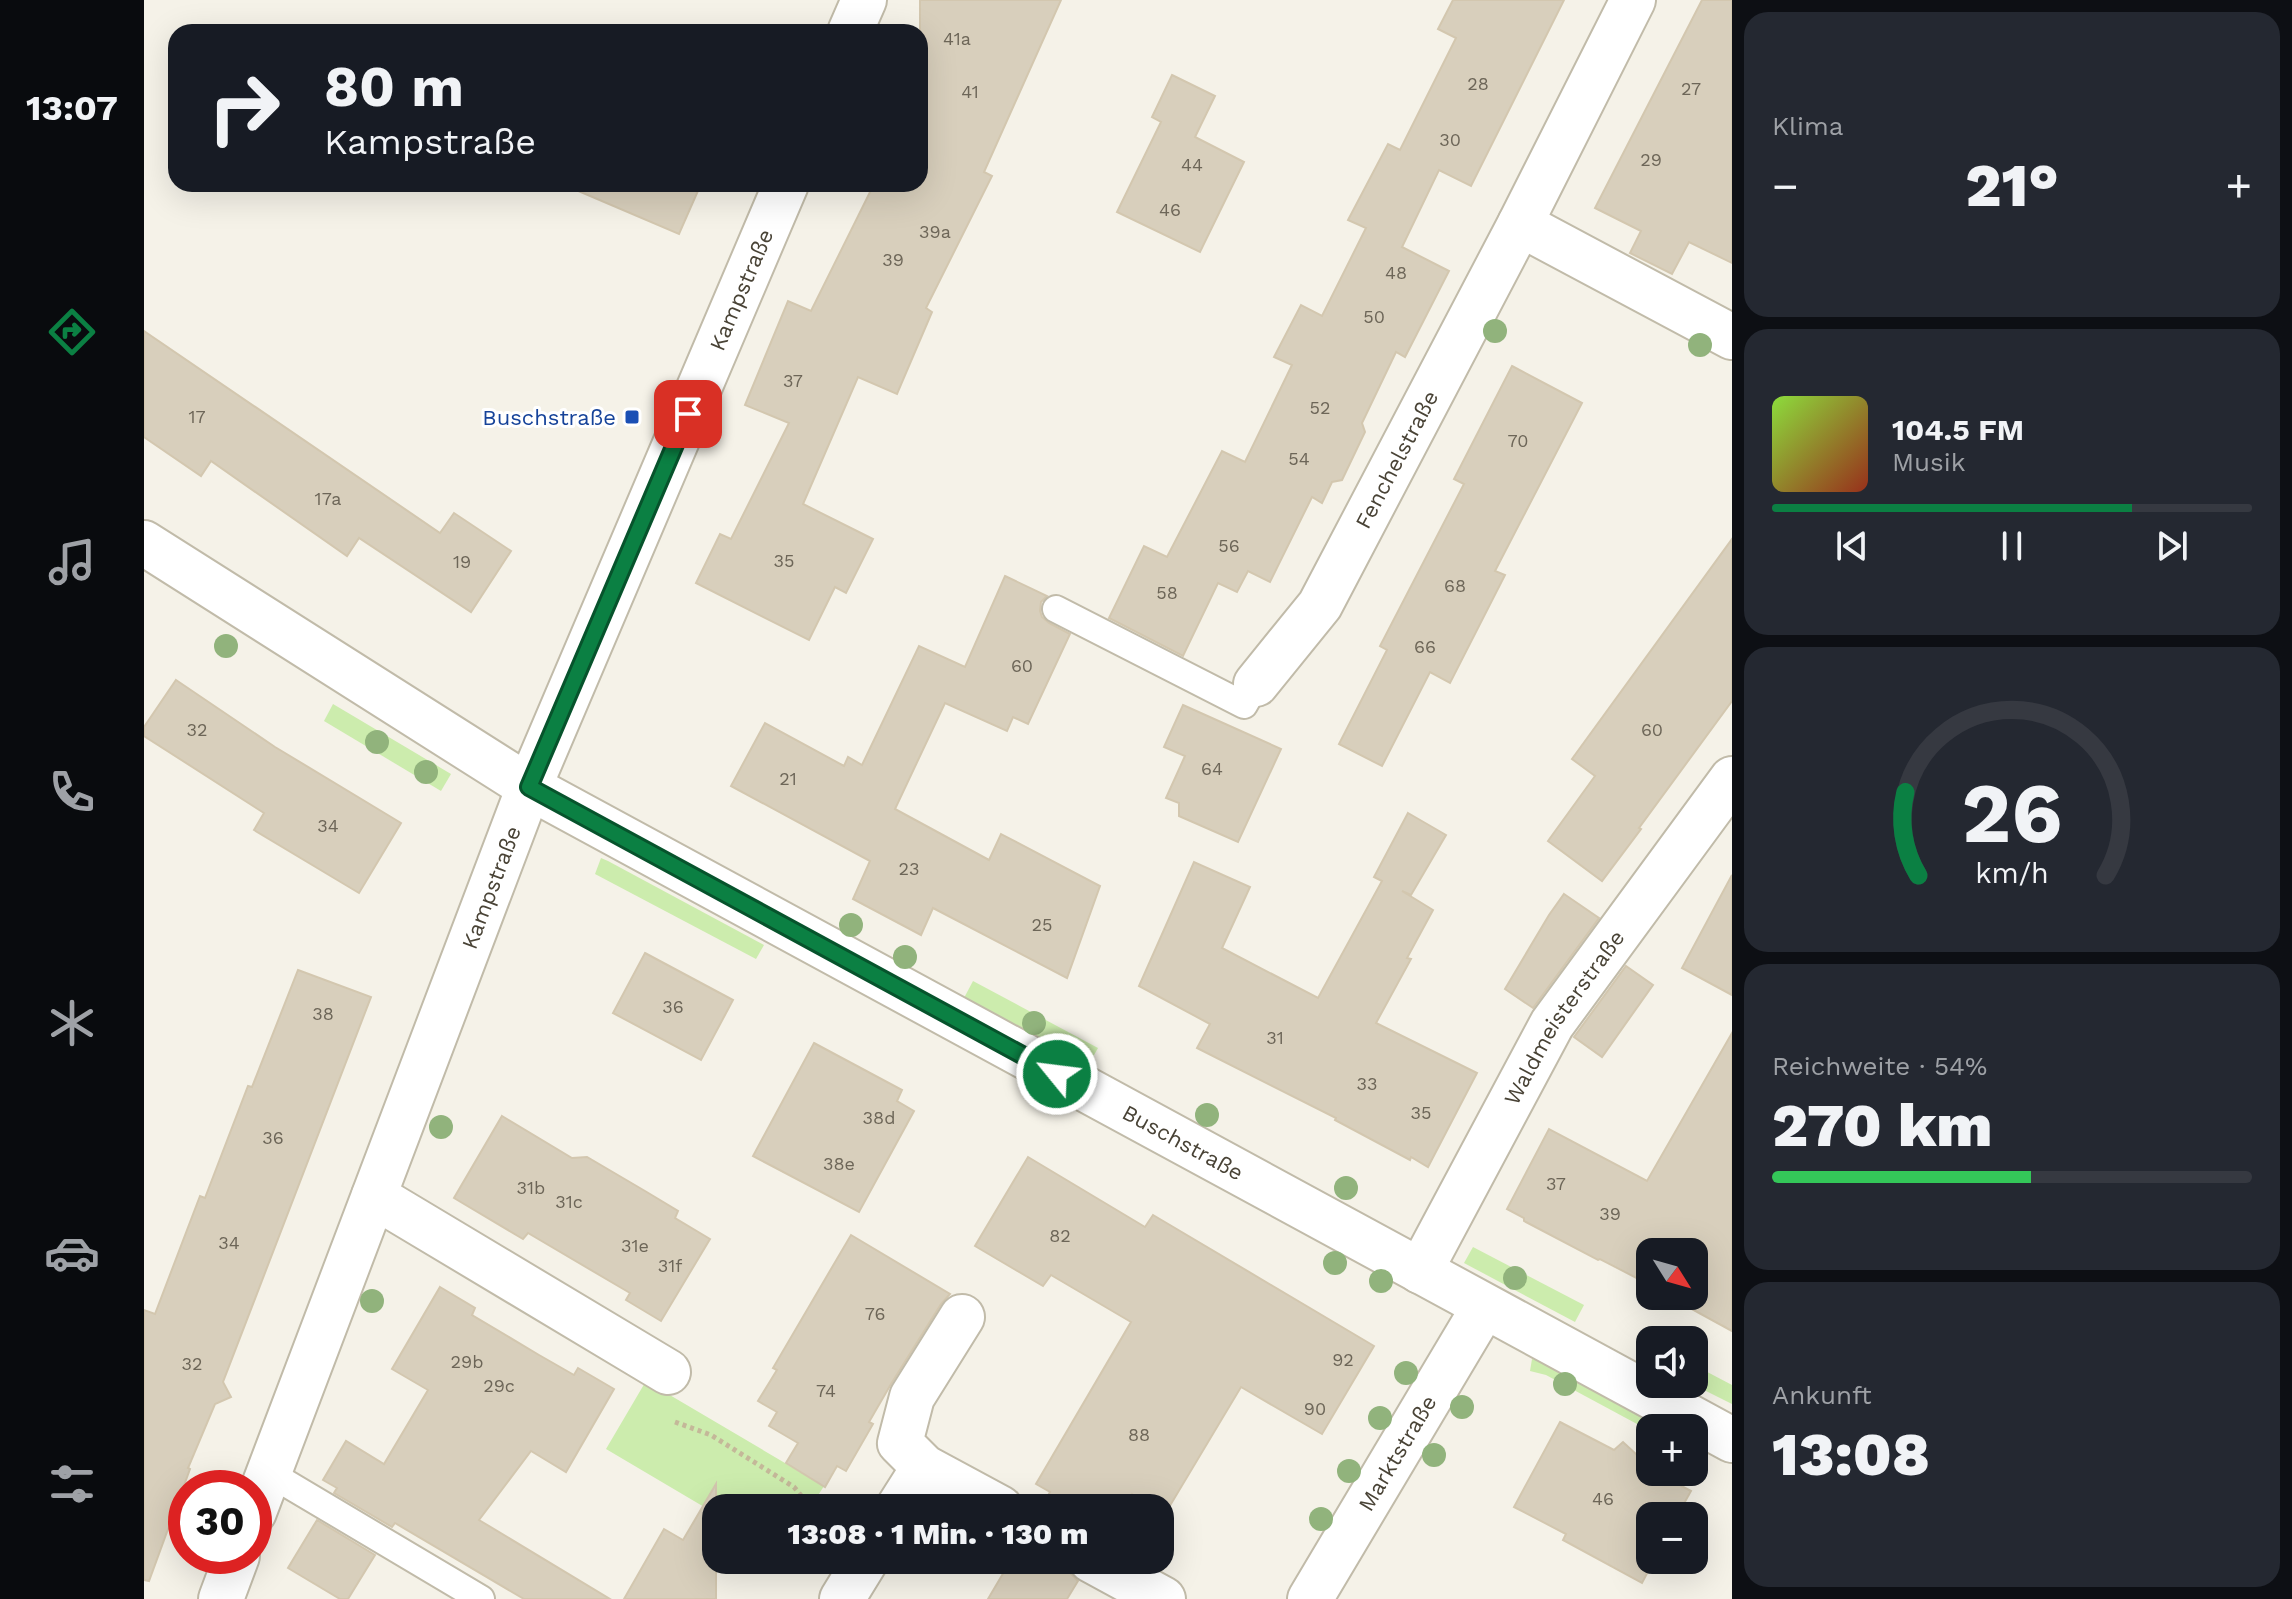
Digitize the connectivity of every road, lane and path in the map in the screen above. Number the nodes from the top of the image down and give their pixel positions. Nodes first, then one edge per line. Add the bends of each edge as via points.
1 (864, 0) edge
2 (1633, 0) edge
3 (854, 24) edge
4 (783, 192) edge
5 (1520, 224) junction
6 (1732, 337) edge
7 (144, 543) edge
8 (1056, 609) dead end
9 (1256, 684) joint
10 (1732, 779) edge
11 (529, 787) junction
12 (374, 1196) junction
13 (1420, 1271) junction
14 (1484, 1307) junction
15 (962, 1317) dead end
16 (668, 1372) dead end
17 (667, 1416) dead end
18 (1732, 1440) edge
19 (924, 1467) junction
20 (270, 1470) edge
21 (800, 1494) edge
22 (907, 1494) edge
23 (974, 1494) edge
24 (272, 1498) edge
25 (230, 1574) edge
26 (857, 1574) edge
27 (1117, 1574) edge
28 (221, 1599) edge
29 (481, 1599) edge
30 (842, 1599) edge
31 (1163, 1599) edge
32 (1310, 1599) edge

1 - 3 street
2 - 5 street, Fenchelstraße
4 - 11 street, Kampstraße
5 - 6 street
5 - 9 street, Fenchelstraße via 1320,605
7 - 11 street, Buschstraße
8 - 9 lane via 1244,705
10 - 13 street, Waldmeisterstraße via 1552,1024
11 - 12 street, Kampstraße
11 - 13 street, Buschstraße
12 - 16 street
12 - 20 street, Kampstraße
13 - 14 street, Buschstraße
14 - 18 street, Buschstraße
14 - 32 street, Marktstraße
15 - 19 street via 912,1397 900,1443
17 - 21 path via 711,1435
19 - 22 street
19 - 23 street
24 - 29 lane
25 - 28 street
26 - 30 street
27 - 31 street

